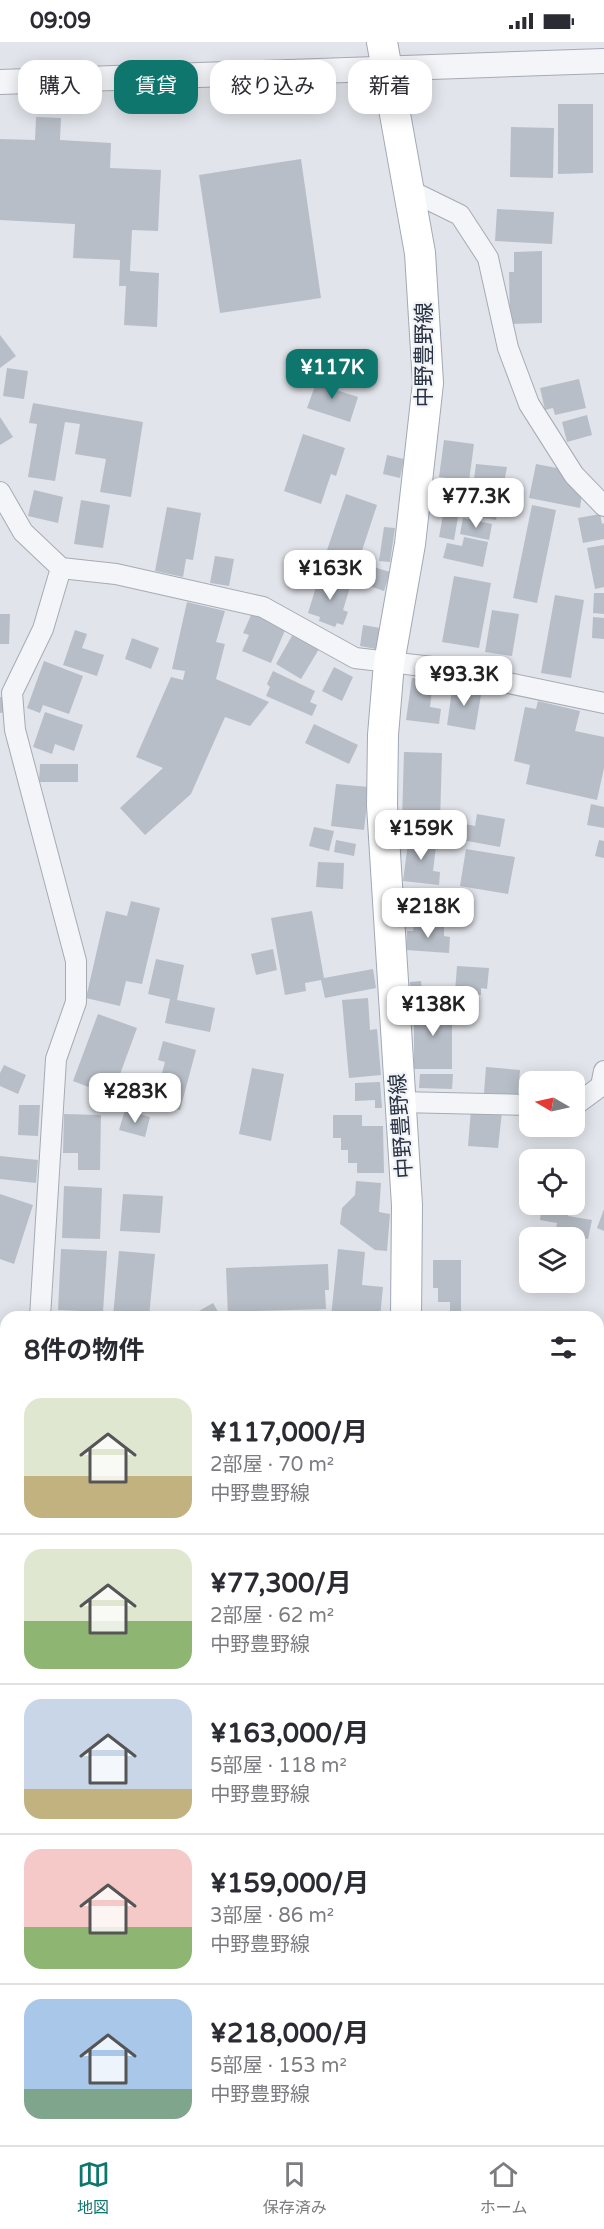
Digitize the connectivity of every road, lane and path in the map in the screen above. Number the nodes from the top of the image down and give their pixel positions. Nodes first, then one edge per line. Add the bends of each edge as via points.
1 (383, 55) edge
2 (604, 61) edge
3 (0, 82) edge
4 (411, 191) junction
5 (0, 492) edge
6 (604, 507) edge
7 (61, 568) junction
8 (389, 663) junction
9 (604, 703) edge
10 (7, 731) edge
11 (604, 1071) edge
12 (585, 1098) edge
13 (399, 1102) junction
14 (519, 1105) edge
15 (40, 1311) edge
16 (406, 1311) edge

1 - 2 street
1 - 3 street
1 - 4 main road, 中野豊野線
4 - 6 street via 460,215 488,258 508,348 529,404 574,475
4 - 8 main road, 中野豊野線 via 420,253 428,383 410,544
5 - 7 street via 23,532
7 - 8 street via 116,574 263,607 355,658
7 - 10 street via 43,629 12,693
8 - 9 street via 432,667
8 - 13 main road, 中野豊野線 via 382,805
10 - 15 street via 76,961 76,1002 56,1059
11 - 12 street via 601,1086
13 - 14 street
13 - 16 main road, 中野豊野線 via 407,1205

